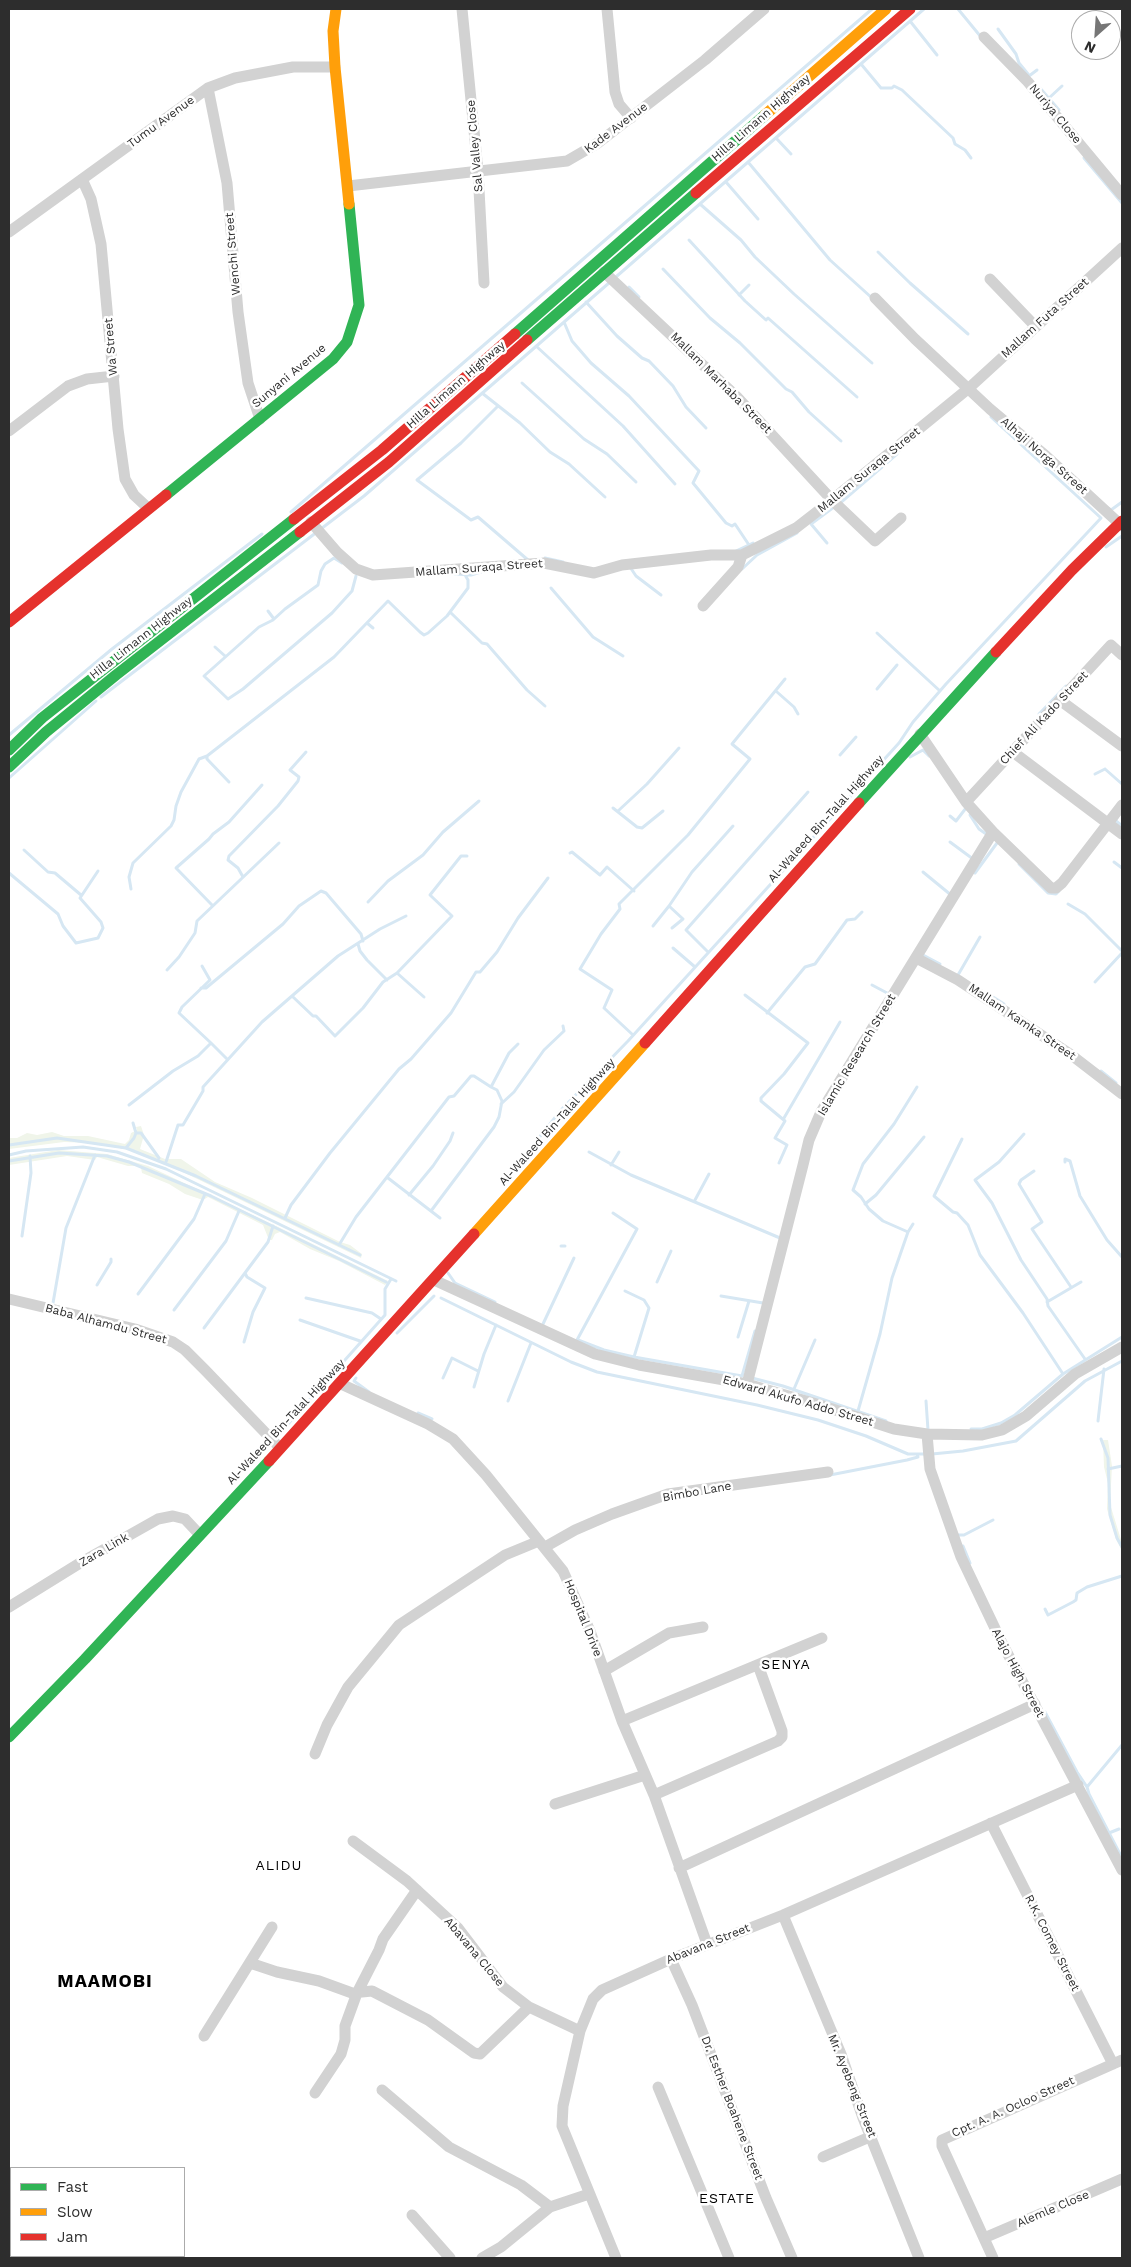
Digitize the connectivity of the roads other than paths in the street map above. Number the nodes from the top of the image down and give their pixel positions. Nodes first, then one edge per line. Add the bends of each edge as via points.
1 (336, 9) edge
2 (462, 9) edge
3 (606, 9) edge
4 (886, 9) edge
5 (910, 9) edge
6 (760, 11) edge
7 (984, 37) dead end
8 (335, 67) junction
9 (208, 88) junction
10 (631, 118) junction
11 (478, 171) junction
12 (82, 179) junction
13 (348, 186) junction
14 (1122, 195) edge
15 (9, 232) edge
16 (1122, 248) edge
17 (604, 272) junction
18 (990, 279) dead end
19 (484, 283) dead end
20 (874, 298) dead end
21 (1035, 326) junction
22 (114, 376) junction
23 (969, 388) junction
24 (260, 419) junction
25 (9, 430) edge
26 (832, 500) junction
27 (148, 508) junction
28 (901, 518) dead end
29 (311, 522) junction
30 (1121, 524) edge
31 (742, 555) junction
32 (703, 606) dead end
33 (9, 622) edge
34 (1122, 655) edge
35 (1061, 701) junction
36 (920, 734) junction
37 (1122, 746) edge
38 (9, 750) edge
39 (1013, 752) junction
40 (9, 767) edge
41 (966, 802) junction
42 (1122, 805) edge
43 (1108, 823) junction
44 (993, 832) junction
45 (1122, 834) edge
46 (916, 958) junction
47 (1122, 1094) edge
48 (434, 1280) junction
49 (9, 1299) edge
50 (1122, 1347) edge
51 (341, 1384) junction
52 (747, 1384) junction
53 (927, 1434) junction
54 (280, 1448) junction
55 (828, 1472) dead end
56 (200, 1534) junction
57 (542, 1544) junction
58 (9, 1607) edge
59 (703, 1627) dead end
60 (822, 1638) dead end
61 (758, 1665) junction
62 (604, 1671) junction
63 (1035, 1704) junction
64 (622, 1721) junction
65 (9, 1737) edge
66 (315, 1754) dead end
67 (645, 1775) junction
68 (1078, 1784) junction
69 (654, 1794) junction
70 (556, 1804) dead end
71 (991, 1823) junction
72 (353, 1841) dead end
73 (679, 1868) junction
74 (1122, 1870) edge
75 (417, 1890) junction
76 (783, 1915) junction
77 (272, 1926) dead end
78 (707, 1944) junction
79 (672, 1959) junction
80 (250, 1963) junction
81 (357, 1993) junction
82 (529, 2007) junction
83 (580, 2031) junction
84 (204, 2036) dead end
85 (1118, 2062) edge
86 (658, 2086) dead end
87 (382, 2090) dead end
88 (315, 2093) dead end
89 (872, 2136) junction
90 (824, 2157) dead end
91 (1122, 2179) edge
92 (589, 2194) junction
93 (550, 2208) junction
94 (412, 2215) dead end
95 (984, 2238) junction
96 (450, 2258) edge
97 (482, 2258) edge
98 (616, 2258) edge
99 (729, 2258) edge
100 (792, 2258) edge
101 (919, 2258) edge
102 (993, 2258) edge

1 - 8 street, Sunyani Avenue via 333,31
2 - 11 street, Sal Valley Close
3 - 10 street via 615,92 619,104
4 - 38 street, Hilla Limann Highway via 382,450 42,718
5 - 17 street, Hilla Limann Highway
6 - 10 street, Kade Avenue via 705,60
7 - 14 street, Nuriya Close via 1028,82
8 - 9 street, Tumu Avenue via 293,67 235,78
8 - 13 street, Sunyani Avenue
9 - 12 street, Tumu Avenue
9 - 24 street, Wenchi Street via 227,182 238,312 248,383
10 - 11 street, Kade Avenue via 567,161
11 - 13 street, Kade Avenue
11 - 19 street, Sal Valley Close
12 - 15 street, Tumu Avenue
12 - 22 street, Wa Street via 91,199 101,244
13 - 24 street, Sunyani Avenue via 359,305 354,325 347,342 333,359
16 - 21 street, Mallam Futa Street
17 - 26 street, Mallam Marhaba Street via 737,397
17 - 29 street, Hilla Limann Highway via 389,462
18 - 21 street
20 - 23 street, Alhaji Norga Street
21 - 23 street, Mallam Futa Street
22 - 25 street via 87,379 68,386
22 - 27 street, Wa Street via 125,478 134,495
23 - 26 street, Mallam Suraqa Street
23 - 30 street, Alhaji Norga Street
24 - 27 street, Sunyani Avenue
26 - 28 street, Mallam Marhaba Street via 875,541
26 - 31 street, Mallam Suraqa Street via 796,528
27 - 33 street, Sunyani Avenue
29 - 31 street, Mallam Suraqa Street via 356,569 373,575 544,563 594,573 622,565 711,555
29 - 40 street, Hilla Limann Highway via 116,675
30 - 36 street, Al-Waleed Bin-Talal Highway via 1072,570
31 - 32 street via 738,567
34 - 35 street, Chief Ali Kado Street via 1111,645
35 - 37 street
35 - 39 street, Chief Ali Kado Street
36 - 41 street
36 - 48 street, Al-Waleed Bin-Talal Highway
39 - 41 street, Chief Ali Kado Street
39 - 43 street
41 - 44 street
42 - 43 street
43 - 44 street via 1056,888 1051,888
43 - 45 street
44 - 46 street, Islamic Research Street
46 - 47 street, Mallam Kamka Street via 958,980 1070,1054
46 - 52 street, Islamic Research Street via 821,1112 810,1140
48 - 51 street, Al-Waleed Bin-Talal Highway
48 - 52 street, Edward Akufo Addo Street via 595,1354
49 - 54 street, Baba Alhamdu Street via 135,1329 172,1342 185,1350
50 - 53 street, Edward Akufo Addo Street via 1075,1374 1026,1416 1002,1430 982,1435
51 - 54 street, Al-Waleed Bin-Talal Highway
51 - 57 street, Hospital Drive via 453,1439
52 - 53 street, Edward Akufo Addo Street via 894,1428
53 - 63 street, Alajo High Street via 930,1469 961,1557
54 - 56 street, Al-Waleed Bin-Talal Highway
55 - 57 street, Bimbo Lane via 668,1494
56 - 58 street, Zara Link via 185,1520 173,1516 158,1519
56 - 65 street, Al-Waleed Bin-Talal Highway
57 - 62 street, Hospital Drive via 571,1585
57 - 66 street, Bimbo Lane via 525,1545 505,1555 399,1625 348,1688
59 - 62 street via 669,1633
60 - 61 street
61 - 64 street
61 - 69 street via 782,1731 778,1741
62 - 64 street, Hospital Drive
63 - 68 street, Alajo High Street
63 - 73 street
64 - 67 street, Hospital Drive
67 - 69 street, Hospital Drive
67 - 70 street
68 - 71 street, Abavana Street
68 - 74 street, Alajo High Street
69 - 73 street, Hospital Drive
71 - 76 street, Abavana Street
71 - 85 street, R.K. Comey Street
72 - 75 street, Abavana Close
73 - 78 street, Hospital Drive
75 - 81 street via 389,1929
75 - 82 street, Abavana Close via 458,1928 503,1987
76 - 78 street, Abavana Street
76 - 89 street, Mr. Ayebeng Street
77 - 80 street
78 - 79 street, Abavana Street
79 - 83 street, Abavana Street via 602,1990 593,1998
79 - 100 street, Dr. Esther Boahene Street
80 - 81 street
80 - 84 street
81 - 82 street via 372,1991 428,2020 480,2054
81 - 88 street via 345,2026 341,2054
82 - 83 street, Abavana Close
83 - 92 street, Abavana Street via 563,2106 562,2126
85 - 95 street, Cpt. A. A. Ocloo Street via 942,2140
86 - 99 street
87 - 93 street via 449,2146 521,2185
89 - 90 street
89 - 101 street, Mr. Ayebeng Street
91 - 95 street, Alemle Close
92 - 93 street
92 - 98 street, Abavana Street
93 - 97 street via 507,2243
94 - 96 street
95 - 102 street, Cpt. A. A. Ocloo Street

